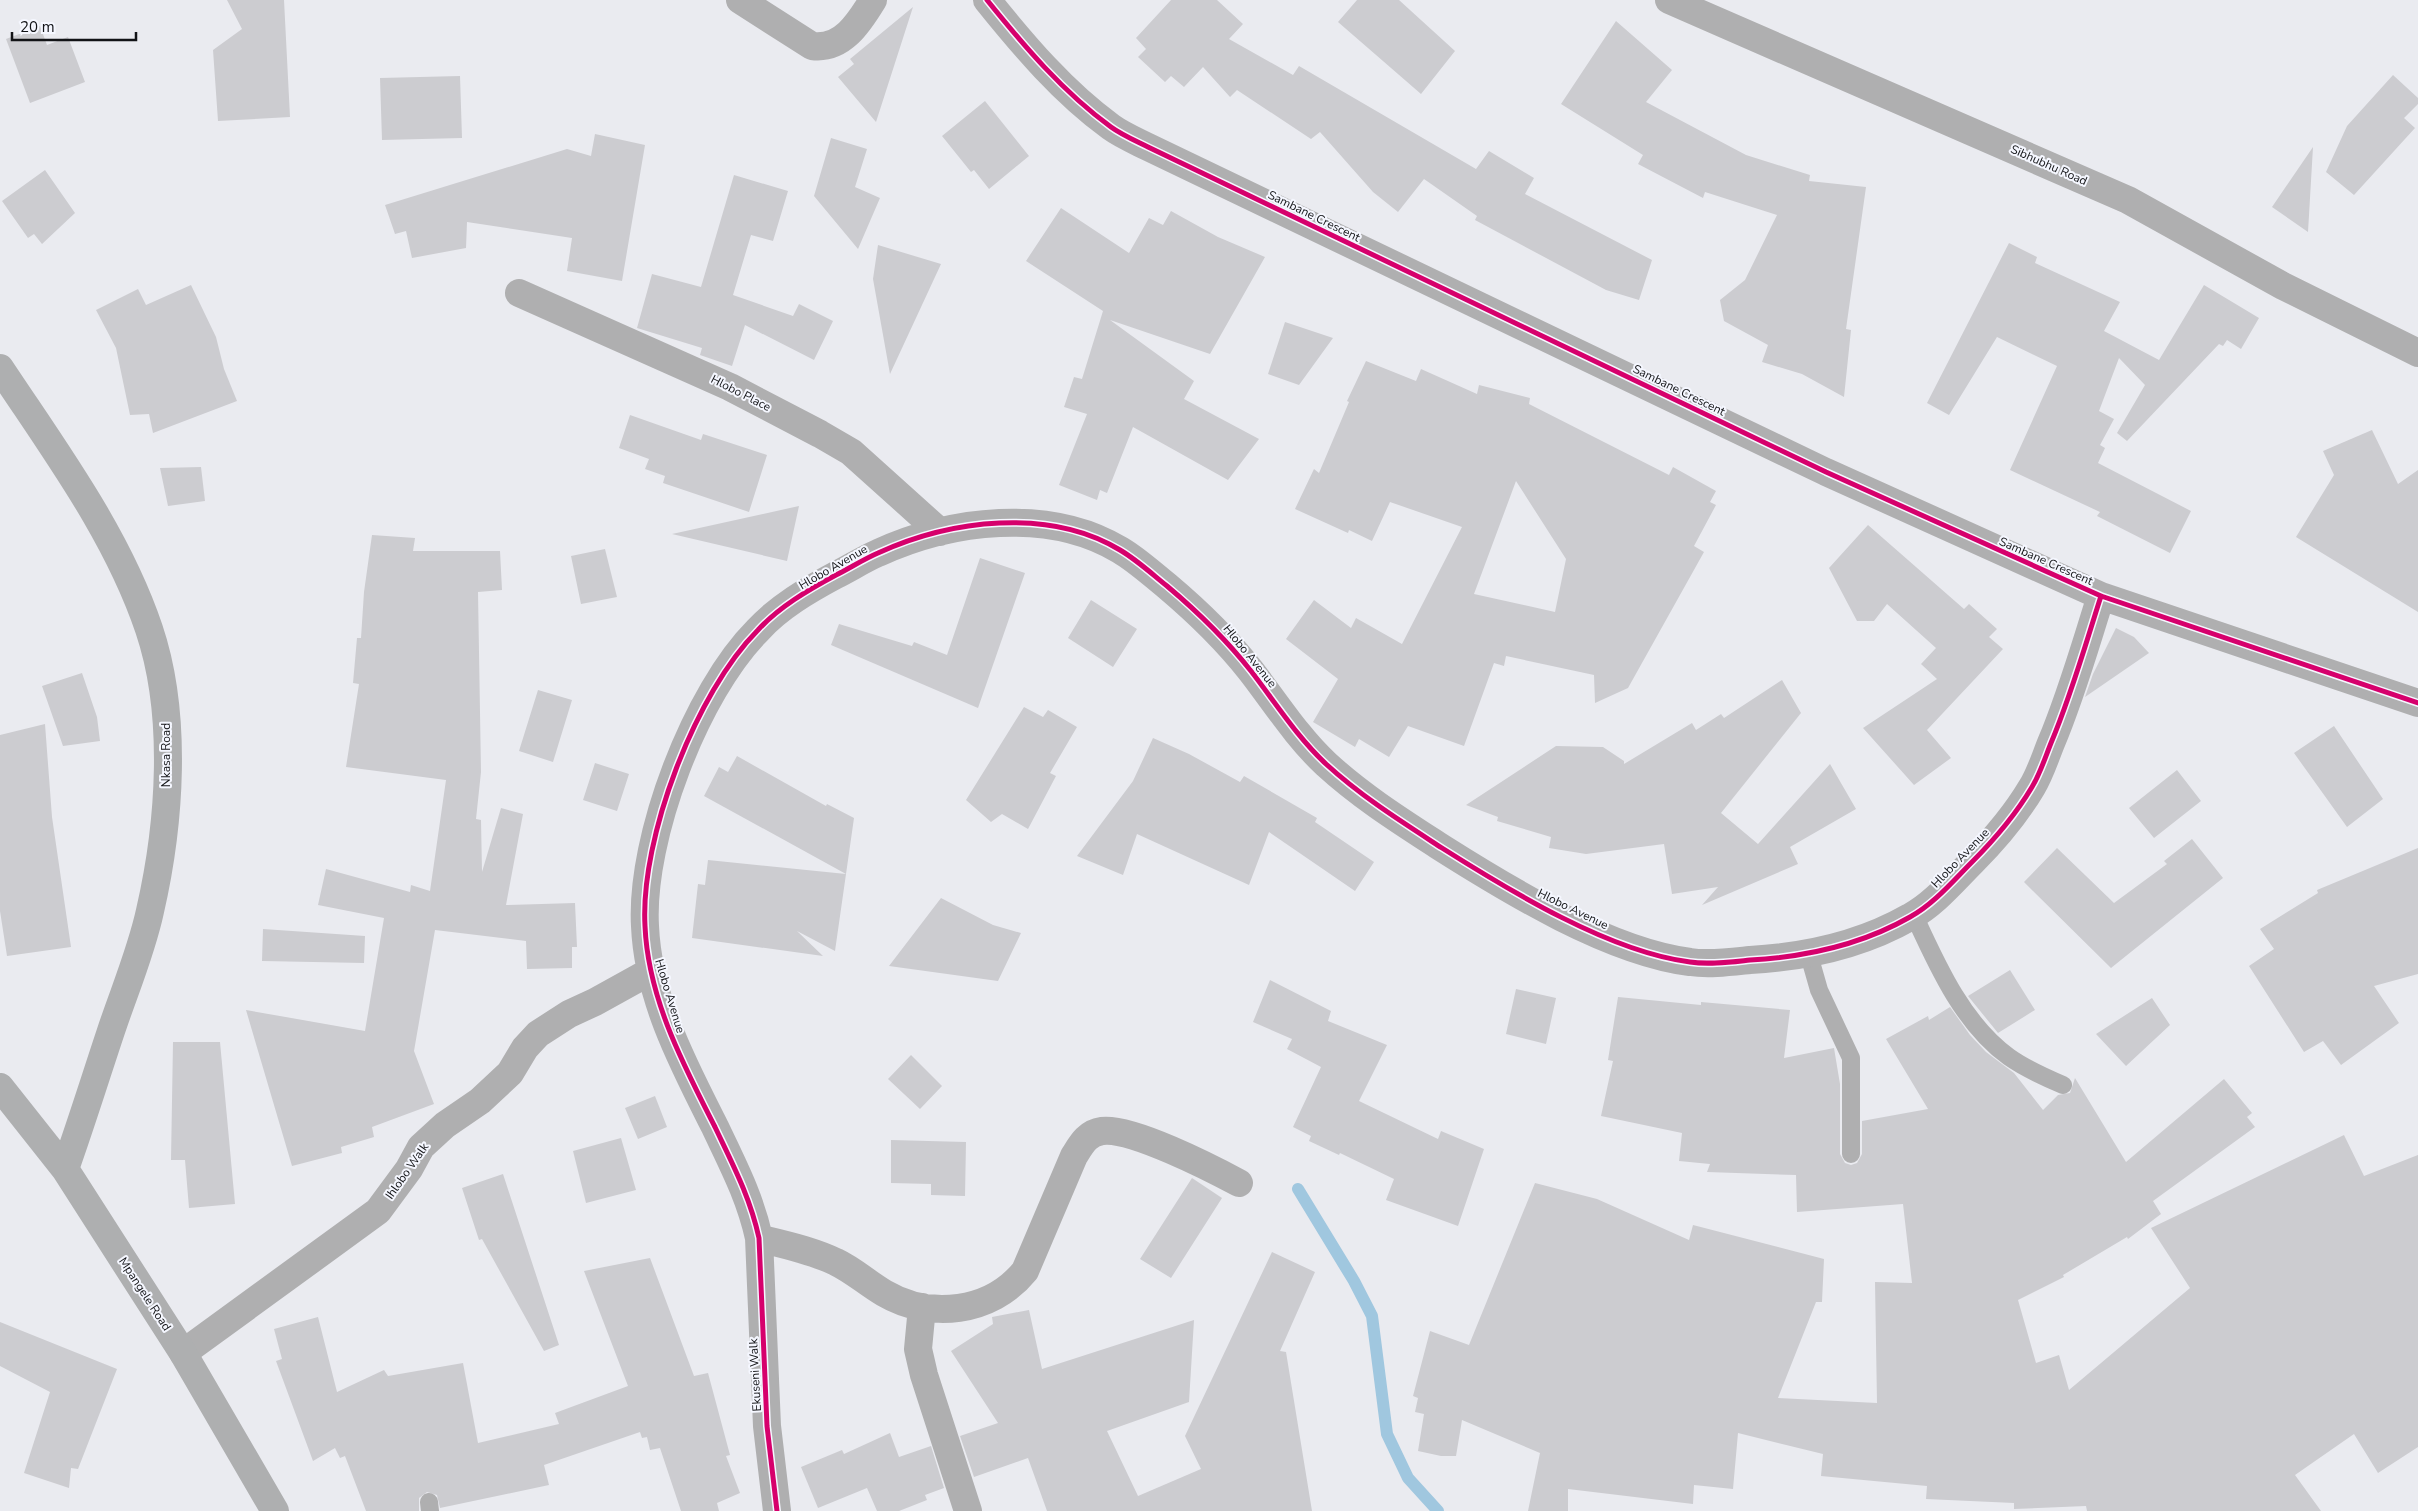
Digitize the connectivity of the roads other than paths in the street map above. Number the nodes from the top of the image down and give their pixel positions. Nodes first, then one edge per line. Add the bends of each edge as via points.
1 (740, 0) edge
2 (873, 0) edge
3 (987, 0) edge
4 (1669, 0) edge
5 (519, 293) dead end
6 (2418, 353) edge
7 (0, 368) edge
8 (940, 532) junction
9 (2101, 596) junction
10 (2418, 703) edge
11 (1914, 915) junction
12 (1809, 955) junction
13 (651, 971) junction
14 (2063, 1085) dead end
15 (0, 1087) edge
16 (1851, 1154) dead end
17 (65, 1169) junction
18 (1239, 1182) dead end
19 (759, 1238) junction
20 (922, 1307) junction
21 (182, 1353) junction
22 (275, 1511) edge
23 (777, 1511) edge
24 (968, 1511) edge

1 - 2 street via 806,43 823,48 856,27
3 - 9 street, Sambane Crescent via 1031,54 1067,89 1112,127 1148,147 1826,472
4 - 6 street, Sibhubhu Road via 2128,200 2283,286
5 - 8 street, Hlobo Place via 730,387 820,434 850,452
7 - 17 street, Nkasa Road via 103,526 149,629 166,710 166,802 150,913
8 - 12 street, Hlobo Avenue via 986,522 1021,523 1080,531 1119,549 1210,622 1322,760 1370,801 1502,886 1579,925 1635,950 1693,963
8 - 13 street, Hlobo Avenue via 881,551 787,605 742,647 718,683 698,718 681,759 652,854 644,922
9 - 10 street, Sambane Crescent
9 - 11 street, Hlobo Avenue via 2062,717 2033,786 1994,841 1945,890
11 - 12 street, Hlobo Avenue via 1867,938
11 - 14 lane via 1944,977 1982,1031 2007,1056
12 - 16 lane via 1819,990 1851,1058
13 - 19 street, Hlobo Avenue via 681,1059 747,1193
13 - 21 street, Ihlobo Walk via 568,1014 538,1034 510,1073 421,1147 404,1177 378,1211
15 - 17 street, Mpangele Road
17 - 21 street, Mpangele Road
18 - 20 street via 1194,1158 1134,1137 1103,1131 1093,1134 1083,1141 1074,1156 1025,1271 1014,1284 1002,1294 973,1304 936,1310
19 - 20 street via 835,1261 884,1293 908,1305
19 - 23 street, Ekuseni Walk via 767,1426
20 - 24 street via 918,1349
21 - 22 street, Mpangele Road

